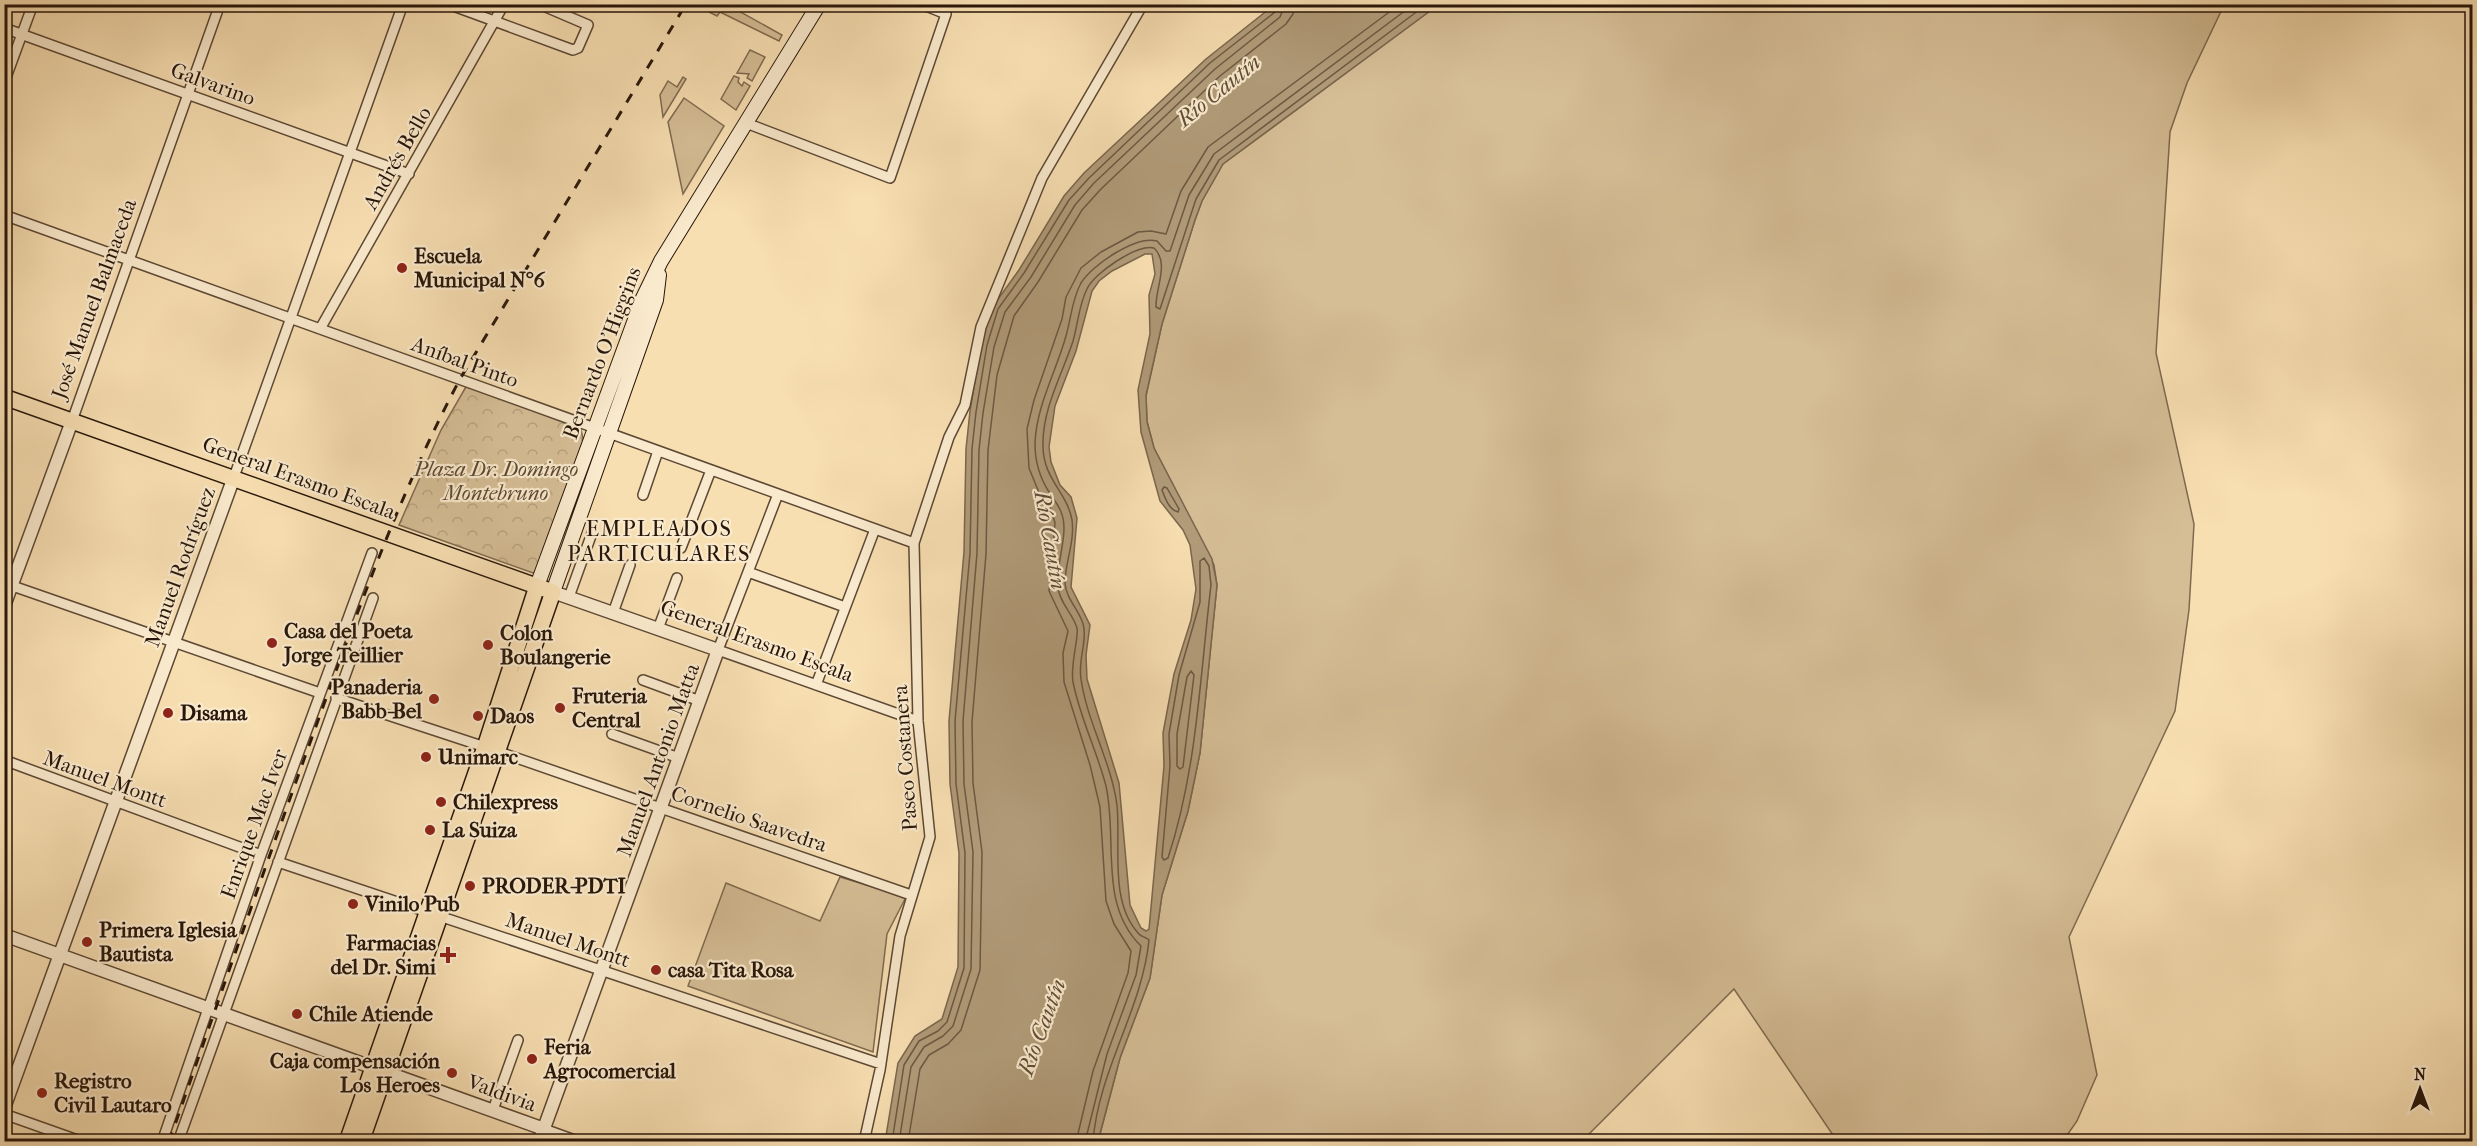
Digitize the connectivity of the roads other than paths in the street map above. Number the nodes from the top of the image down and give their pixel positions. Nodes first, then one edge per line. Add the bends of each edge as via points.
1 (33, 4) edge
2 (220, 4) edge
3 (403, 4) edge
4 (448, 4) edge
5 (504, 4) edge
6 (539, 4) edge
7 (819, 4) edge
8 (921, 4) edge
9 (1143, 4) edge
10 (495, 22) junction
11 (4, 28) edge
12 (22, 34) junction
13 (4, 83) edge
14 (188, 94) junction
15 (746, 123) junction
16 (349, 153) junction
17 (408, 174) junction
18 (4, 214) edge
19 (129, 260) junction
20 (292, 318) junction
21 (320, 329) junction
22 (4, 397) edge
23 (72, 421) junction
24 (602, 430) junction
25 (658, 451) junction
26 (711, 470) junction
27 (234, 477) junction
28 (778, 494) junction
29 (643, 495) dead end
30 (875, 529) junction
31 (592, 534) dead end
32 (914, 543) junction
33 (681, 548) dead end
34 (372, 553) dead end
35 (630, 565) dead end
36 (748, 572) junction
37 (677, 578) dead end
38 (8, 585) edge
39 (537, 586) junction
40 (553, 592) junction
41 (569, 597) junction
42 (373, 598) dead end
43 (4, 606) edge
44 (845, 607) junction
45 (613, 613) junction
46 (658, 628) junction
47 (174, 642) junction
48 (718, 650) junction
49 (643, 680) dead end
50 (816, 685) junction
51 (320, 693) junction
52 (336, 698) junction
53 (700, 701) junction
54 (918, 721) junction
55 (612, 734) dead end
56 (491, 749) junction
57 (679, 759) junction
58 (4, 760) edge
59 (116, 803) junction
60 (662, 807) junction
61 (261, 855) junction
62 (278, 862) junction
63 (911, 895) junction
64 (434, 914) junction
65 (4, 934) edge
66 (60, 954) junction
67 (603, 971) junction
68 (208, 1008) junction
69 (225, 1014) junction
70 (518, 1040) dead end
71 (881, 1064) junction
72 (379, 1070) junction
73 (4, 1108) edge
74 (493, 1110) junction
75 (4, 1114) edge
76 (544, 1129) junction
77 (83, 1142) edge
78 (162, 1142) edge
79 (178, 1142) edge
80 (347, 1142) edge
81 (361, 1142) edge
82 (539, 1142) edge
83 (580, 1142) edge
84 (864, 1142) edge

1 - 12 street
2 - 14 street, José Manuel Balmaceda
3 - 16 street, Manuel Rodríguez
4 - 10 street
5 - 10 street, Andrés Bello
6 - 10 street via 588,25 578,48 573,50
7 - 15 main road, Bernardo O'Higgins
8 - 15 street via 946,14 890,178
9 - 32 street, Paseo Costanera via 1042,178 981,327 965,405 949,437
10 - 17 street, Andrés Bello
11 - 12 street, Galvarino
12 - 13 street
12 - 14 street, Galvarino
14 - 16 street, Galvarino
14 - 19 street, José Manuel Balmaceda
15 - 24 main road, Bernardo O'Higgins via 661,261 644,298
16 - 17 street, Galvarino
16 - 20 street, Manuel Rodríguez
17 - 21 street, Andrés Bello
18 - 19 street, Aníbal Pinto
19 - 20 street, Aníbal Pinto
19 - 23 street, José Manuel Balmaceda
20 - 21 street, Aníbal Pinto
20 - 27 street, Manuel Rodríguez
21 - 24 street, Aníbal Pinto
22 - 23 main road, General Erasmo Escala
23 - 27 main road, General Erasmo Escala
23 - 38 street, José Manuel Balmaceda
24 - 25 street, Aníbal Pinto
24 - 39 main road, Bernardo O'Higgins
24 - 40 main road, Bernardo O'Higgins
25 - 26 street, Aníbal Pinto
25 - 29 street
26 - 28 street, Aníbal Pinto
26 - 33 street
27 - 39 main road, General Erasmo Escala
27 - 47 street, Manuel Rodríguez
28 - 30 street, Aníbal Pinto
28 - 36 street, Manuel Antonio Matta
30 - 32 street, Aníbal Pinto
30 - 44 street
31 - 41 street
32 - 54 street, Paseo Costanera
34 - 51 street, Enrique Mac Iver
35 - 45 street
36 - 44 street
36 - 48 street, Manuel Antonio Matta
37 - 46 street
38 - 43 street, José Manuel Balmaceda
38 - 47 street
39 - 40 main road, General Erasmo Escala
39 - 56 main road, Bernardo O'Higgins
40 - 41 street, General Erasmo Escala
40 - 56 main road, Bernardo O'Higgins
41 - 45 street, General Erasmo Escala
42 - 52 street, Enrique Mac Iver
44 - 50 street
45 - 46 street, General Erasmo Escala
46 - 48 street, General Erasmo Escala
47 - 51 street
47 - 59 street, Manuel Rodríguez
48 - 50 street, General Erasmo Escala
48 - 53 street, Manuel Antonio Matta
49 - 53 street
50 - 54 street, General Erasmo Escala
51 - 61 street, Enrique Mac Iver
52 - 56 street, Cornelio Saavedra
52 - 62 street, Enrique Mac Iver
53 - 57 street, Manuel Antonio Matta
54 - 63 street, Paseo Costanera via 930,837 922,872
55 - 57 street
56 - 60 street, Cornelio Saavedra
56 - 64 main road, Bernardo O'Higgins
57 - 60 street, Manuel Antonio Matta
58 - 59 street, Manuel Montt
59 - 61 street, Manuel Montt
59 - 66 street, Manuel Rodríguez
60 - 63 street, Cornelio Saavedra
60 - 67 street, Manuel Antonio Matta
61 - 68 street, Enrique Mac Iver
62 - 64 street, Manuel Montt
62 - 69 street, Enrique Mac Iver
63 - 71 street, Paseo Costanera via 900,936
64 - 67 street, Manuel Montt
64 - 72 main road, Bernardo O'Higgins
65 - 66 street, Valdivia
66 - 68 street, Valdivia
66 - 73 street, Manuel Rodríguez
67 - 71 street, Manuel Montt
67 - 76 street, Manuel Antonio Matta
68 - 69 street, Valdivia
68 - 78 street, Enrique Mac Iver
69 - 72 street, Valdivia
69 - 79 street, Enrique Mac Iver
70 - 74 street
71 - 84 street, Paseo Costanera
72 - 74 street, Valdivia
72 - 80 main road, Bernardo O'Higgins
72 - 81 main road, Bernardo O'Higgins
74 - 76 street, Valdivia
75 - 77 street
76 - 82 street, Manuel Antonio Matta
76 - 83 street, Valdivia

